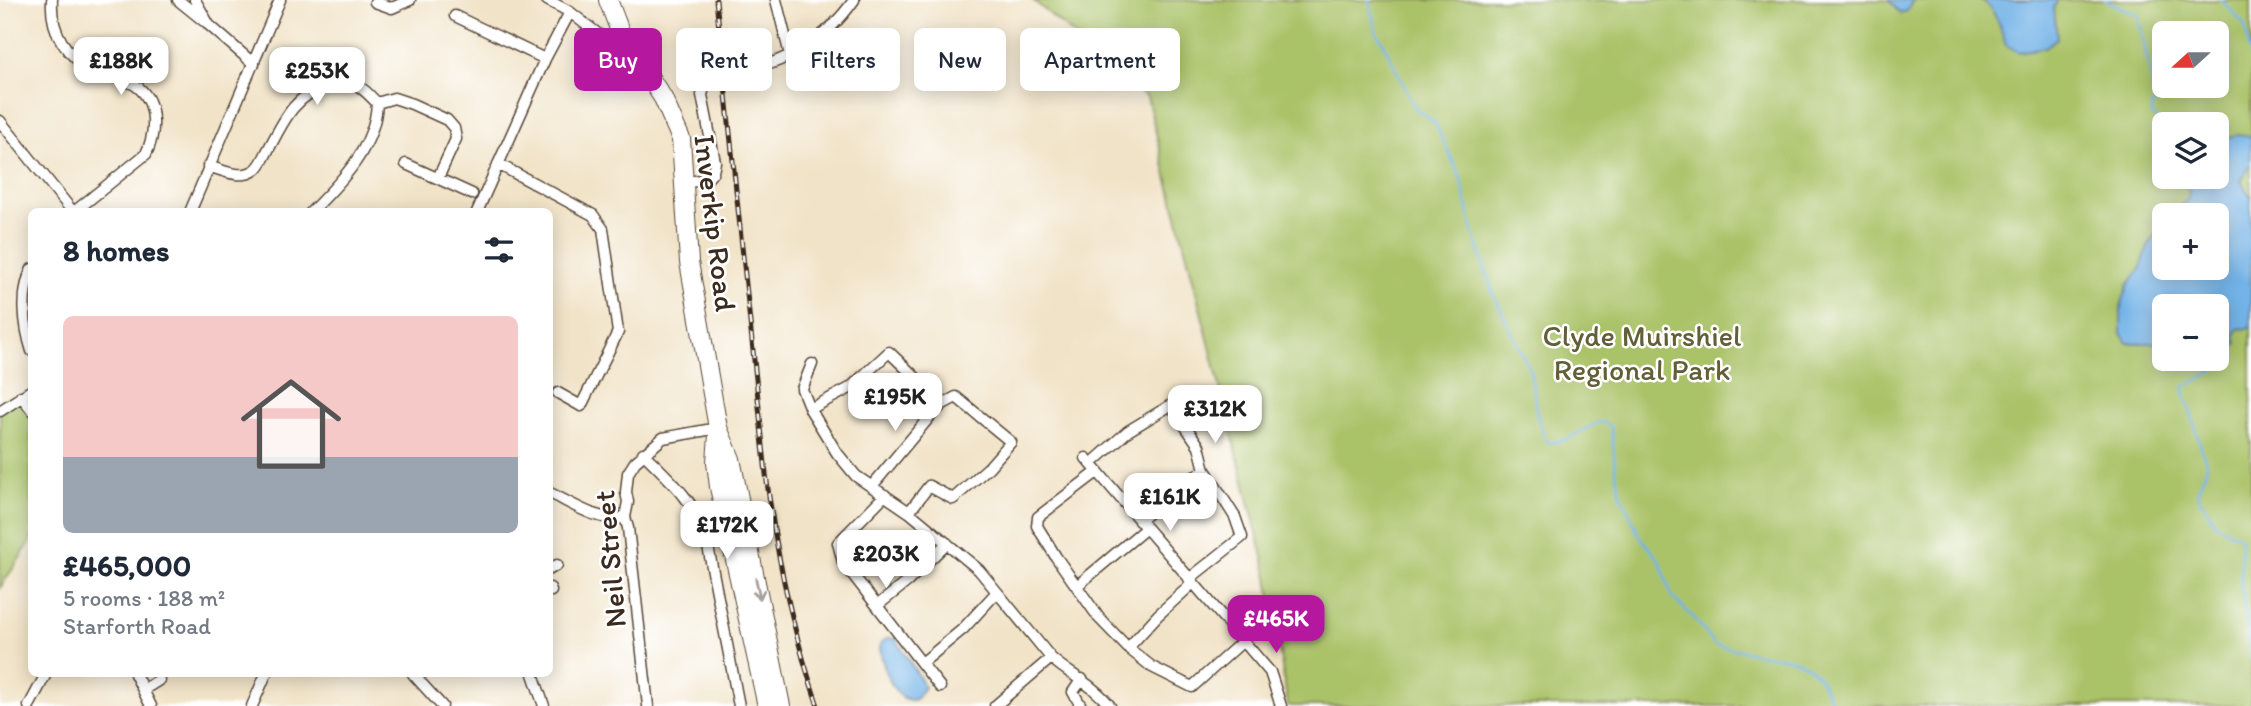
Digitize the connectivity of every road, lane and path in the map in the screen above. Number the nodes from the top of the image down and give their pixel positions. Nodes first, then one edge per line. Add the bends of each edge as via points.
1 (52, 0) edge
2 (178, 0) edge
3 (195, 0) edge
4 (280, 0) edge
5 (410, 0) edge
6 (547, 0) edge
7 (608, 0) edge
8 (776, 0) edge
9 (854, 0) edge
10 (375, 2) dead end
11 (570, 12) junction
12 (455, 16) dead end
13 (209, 25) junction
14 (590, 28) edge
15 (619, 28) edge
16 (832, 28) edge
17 (786, 39) edge
18 (786, 56) edge
19 (545, 60) junction
20 (254, 64) junction
21 (658, 91) edge
22 (377, 103) junction
23 (0, 121) edge
24 (406, 164) dead end
25 (498, 164) junction
26 (208, 166) junction
27 (438, 178) junction
28 (683, 183) junction
29 (472, 194) dead end
30 (71, 208) edge
31 (79, 208) edge
32 (192, 208) edge
33 (317, 208) edge
34 (479, 208) edge
35 (28, 275) edge
36 (28, 338) edge
37 (812, 364) dead end
38 (28, 392) edge
39 (558, 393) dead end
40 (21, 396) junction
41 (943, 404) junction
42 (28, 406) edge
43 (810, 410) junction
44 (0, 411) edge
45 (718, 428) junction
46 (643, 453) junction
47 (1091, 465) junction
48 (1205, 470) junction
49 (872, 486) junction
50 (553, 494) edge
51 (885, 495) junction
52 (909, 512) junction
53 (625, 517) junction
54 (1142, 525) junction
55 (947, 542) junction
56 (1190, 581) junction
57 (1078, 585) junction
58 (996, 593) junction
59 (878, 605) junction
60 (1242, 642) junction
61 (1128, 648) junction
62 (1051, 658) junction
63 (922, 663) junction
64 (44, 677) edge
65 (136, 677) edge
66 (262, 677) edge
67 (416, 677) edge
68 (534, 677) edge
69 (1082, 679) junction
70 (159, 680) dead end
71 (940, 687) dead end
72 (143, 690) junction
73 (29, 706) edge
74 (151, 706) edge
75 (252, 706) edge
76 (442, 706) edge
77 (544, 706) edge
78 (648, 706) edge
79 (739, 706) edge
80 (767, 706) edge
81 (781, 706) edge
82 (995, 706) edge
83 (1081, 706) edge
84 (1110, 706) edge
85 (1281, 706) edge

1 - 31 street via 53,23 64,46 92,69 137,87 147,99 154,127 146,154
2 - 13 street
3 - 13 street
4 - 20 street
5 - 10 street via 392,8
6 - 11 street
7 - 15 highway, Inverkip Road
8 - 17 street
9 - 16 street
11 - 14 street
11 - 19 street
12 - 19 street
13 - 20 street
18 - 28 street, bridge via 706,80 702,95 713,172 707,179
19 - 25 street
20 - 26 street
21 - 28 highway, Inverkip Road via 681,139
22 - 26 street via 360,85 341,81 321,87 290,110 256,170 231,173
22 - 27 street via 394,98 447,120 454,128 456,139
22 - 33 street via 376,118 351,170
23 - 30 street
24 - 27 street
25 - 34 street
25 - 39 street via 593,215 603,229 618,332 581,405
26 - 32 street
27 - 29 street
28 - 45 highway, Inverkip Road via 689,262
35 - 36 street via 24,309
37 - 43 street via 802,389
38 - 40 street
40 - 42 street
40 - 44 street
41 - 43 street via 889,352 850,388
41 - 49 street
41 - 52 street via 956,397 1011,442 953,499 929,486
43 - 49 street via 836,453
45 - 46 street, Neil Street via 663,438
45 - 80 highway, Inverkip Road via 719,487
45 -> 81 highway, Inverkip Road via 731,459
46 - 53 street, Neil Street via 628,473
46 - 79 street via 682,492 702,521
47 - 48 street via 1128,430 1171,405 1199,446
47 - 54 street
47 - 57 street via 1038,517 1037,526
48 - 54 street via 1176,489
48 - 56 street via 1236,517 1242,537
49 - 51 street
50 - 53 street via 603,517
51 - 52 street
51 - 59 street via 838,543 847,569
52 - 55 street
53 - 78 street, Neil Street
54 - 56 street
54 - 57 street
55 - 58 street via 979,570
55 - 59 street
56 - 60 street
56 - 61 street
57 - 61 street
58 - 62 street
58 - 63 street
59 - 63 street
60 - 61 street via 1192,687
60 - 85 street via 1270,672
62 - 69 street
62 - 82 street
63 - 71 street
64 - 73 street
65 - 72 street
66 - 75 street
67 - 76 street
68 - 77 street
69 - 83 street via 1073,692
69 - 84 street
70 - 72 street
72 - 74 street

